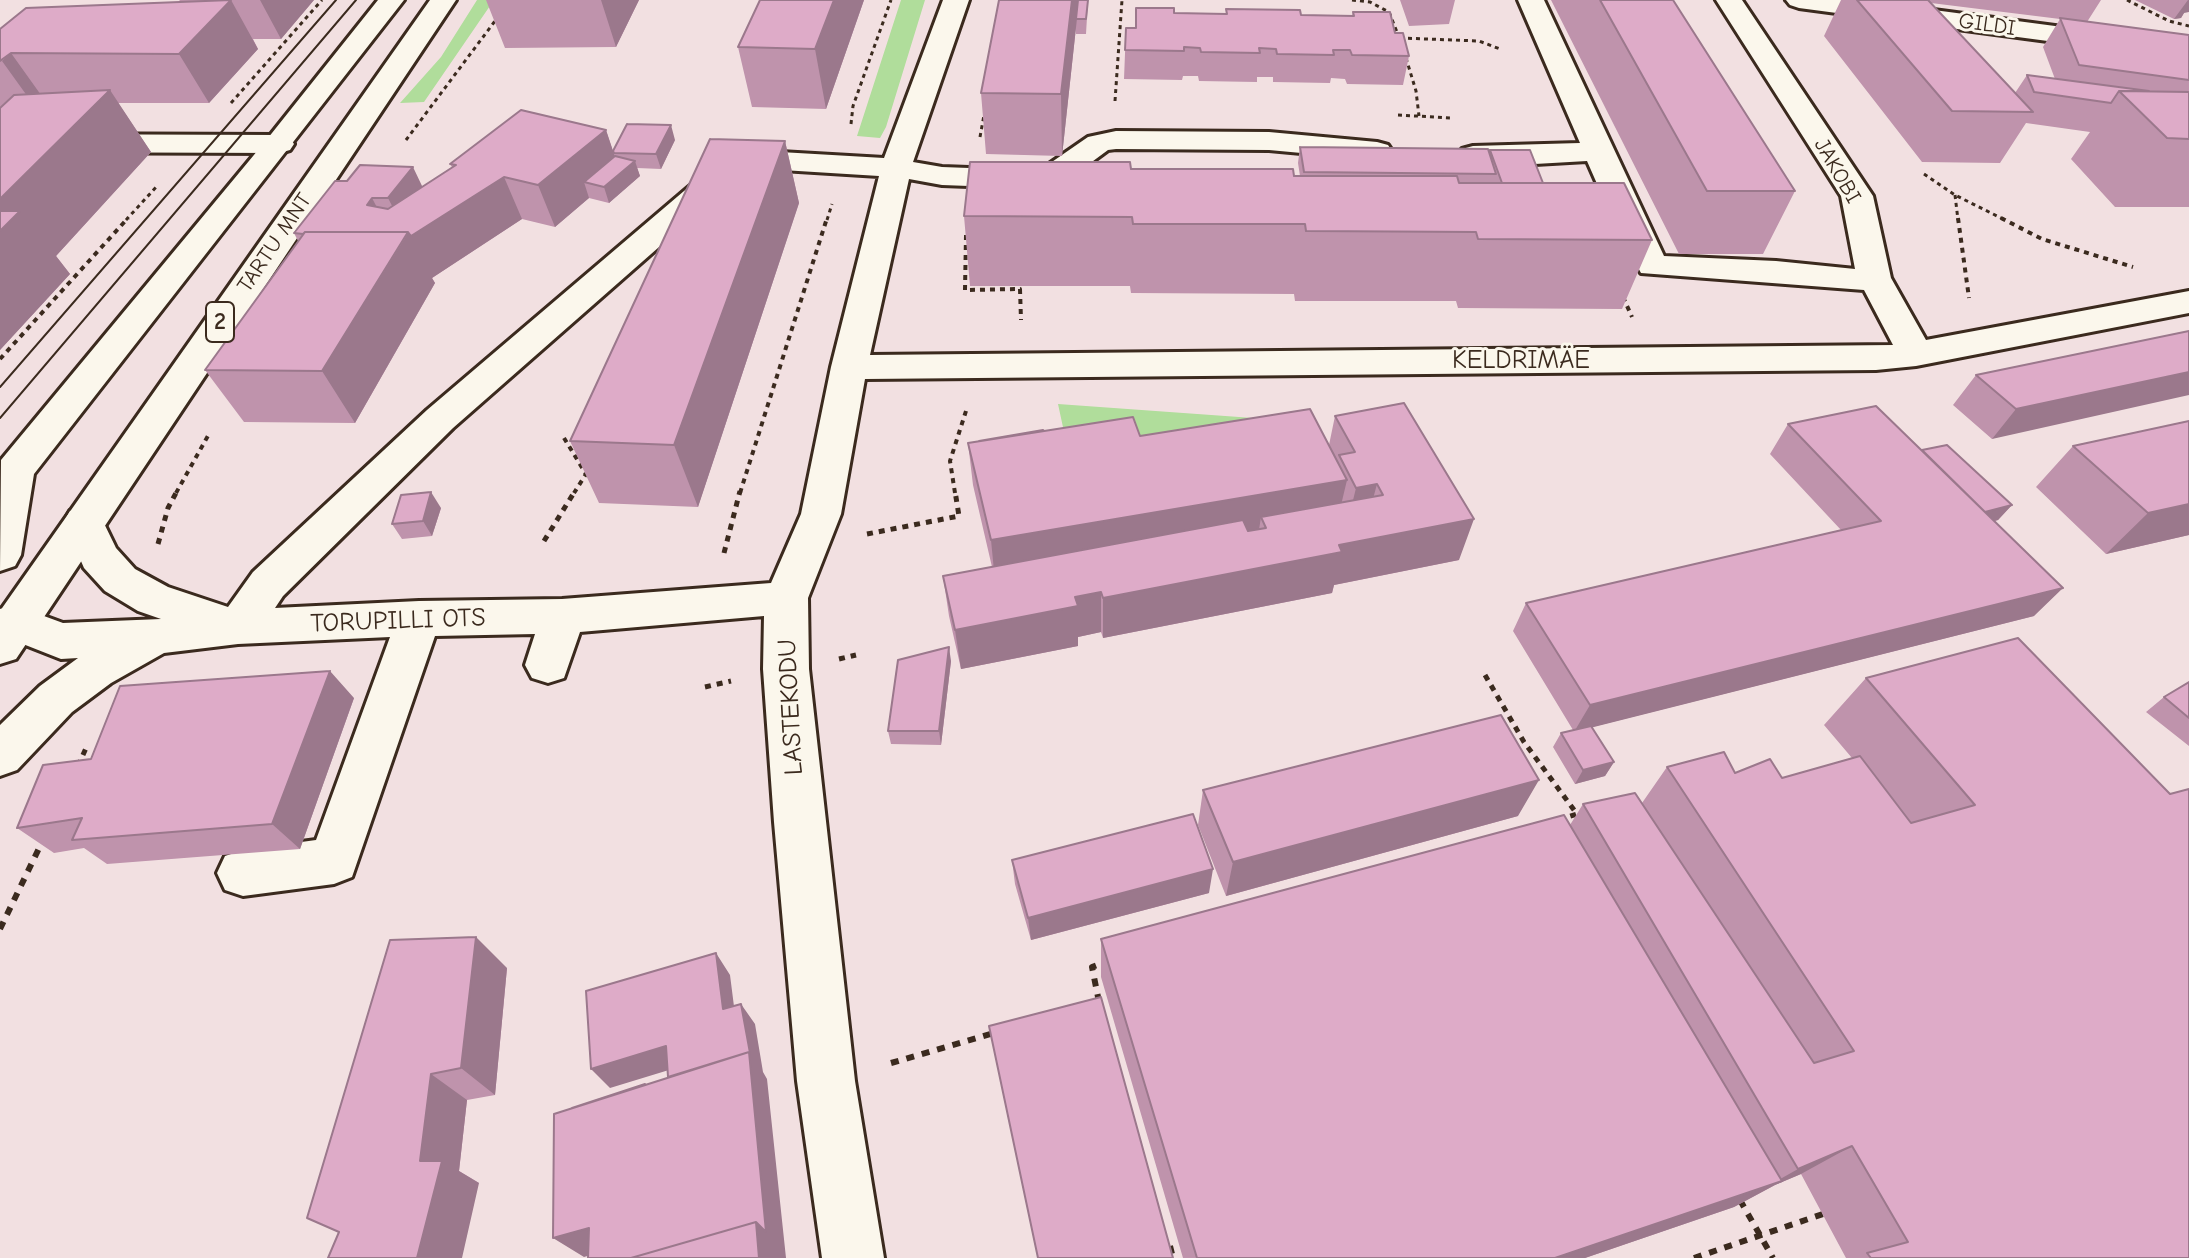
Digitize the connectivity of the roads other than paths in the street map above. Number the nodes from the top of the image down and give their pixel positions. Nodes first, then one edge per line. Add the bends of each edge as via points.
1 (391, 0) edge
2 (443, 0) edge
3 (956, 0) edge
4 (1531, 0) edge
5 (1729, 0) edge
6 (1799, 0) edge
7 (2131, 44) edge
8 (279, 144) junction
9 (6, 149) edge
10 (1598, 151) junction
11 (896, 168) junction
12 (1875, 281) junction
13 (2189, 302) edge
14 (1916, 354) junction
15 (849, 367) junction
16 (8, 479) edge
17 (84, 522) junction
18 (0, 555) edge
19 (786, 598) junction
20 (562, 616) junction
21 (419, 618) junction
22 (5, 624) edge
23 (238, 627) junction
24 (154, 637) junction
25 (548, 665) dead end
26 (0, 756) edge
27 (243, 873) dead end
28 (853, 1258) edge

1 - 8 street
2 - 17 street, TARTU MNT / 2
3 - 11 street, LASTEKODU
4 - 10 street
5 - 12 street, JAKOBI via 1857,196
6 - 7 street, GILDI
8 - 9 street
8 - 16 street
10 - 11 street via 1426,153 1269,141 1116,140 1099,143 1055,174 1023,179
10 - 12 street via 1653,266
11 - 15 street, LASTEKODU
11 - 23 street via 763,160 722,175 440,419 268,584
12 - 14 street, JAKOBI
13 - 14 street, KELDRIMÄE
14 - 15 street, KELDRIMÄE
15 - 19 street, LASTEKODU via 821,514
16 - 18 street
17 - 22 street, TARTU MNT / 2
17 - 23 street via 99,557 120,580 153,599
19 - 20 street, TORUPILLI OTS
19 - 28 street, LASTEKODU via 786,669 798,809 826,1081
20 - 21 street, TORUPILLI OTS
20 - 25 street
21 - 23 street, TORUPILLI OTS
21 - 27 street via 334,861
22 - 24 street, TORUPILLI OTS via 61,641
23 - 24 street, TORUPILLI OTS
24 - 26 street via 56,699

